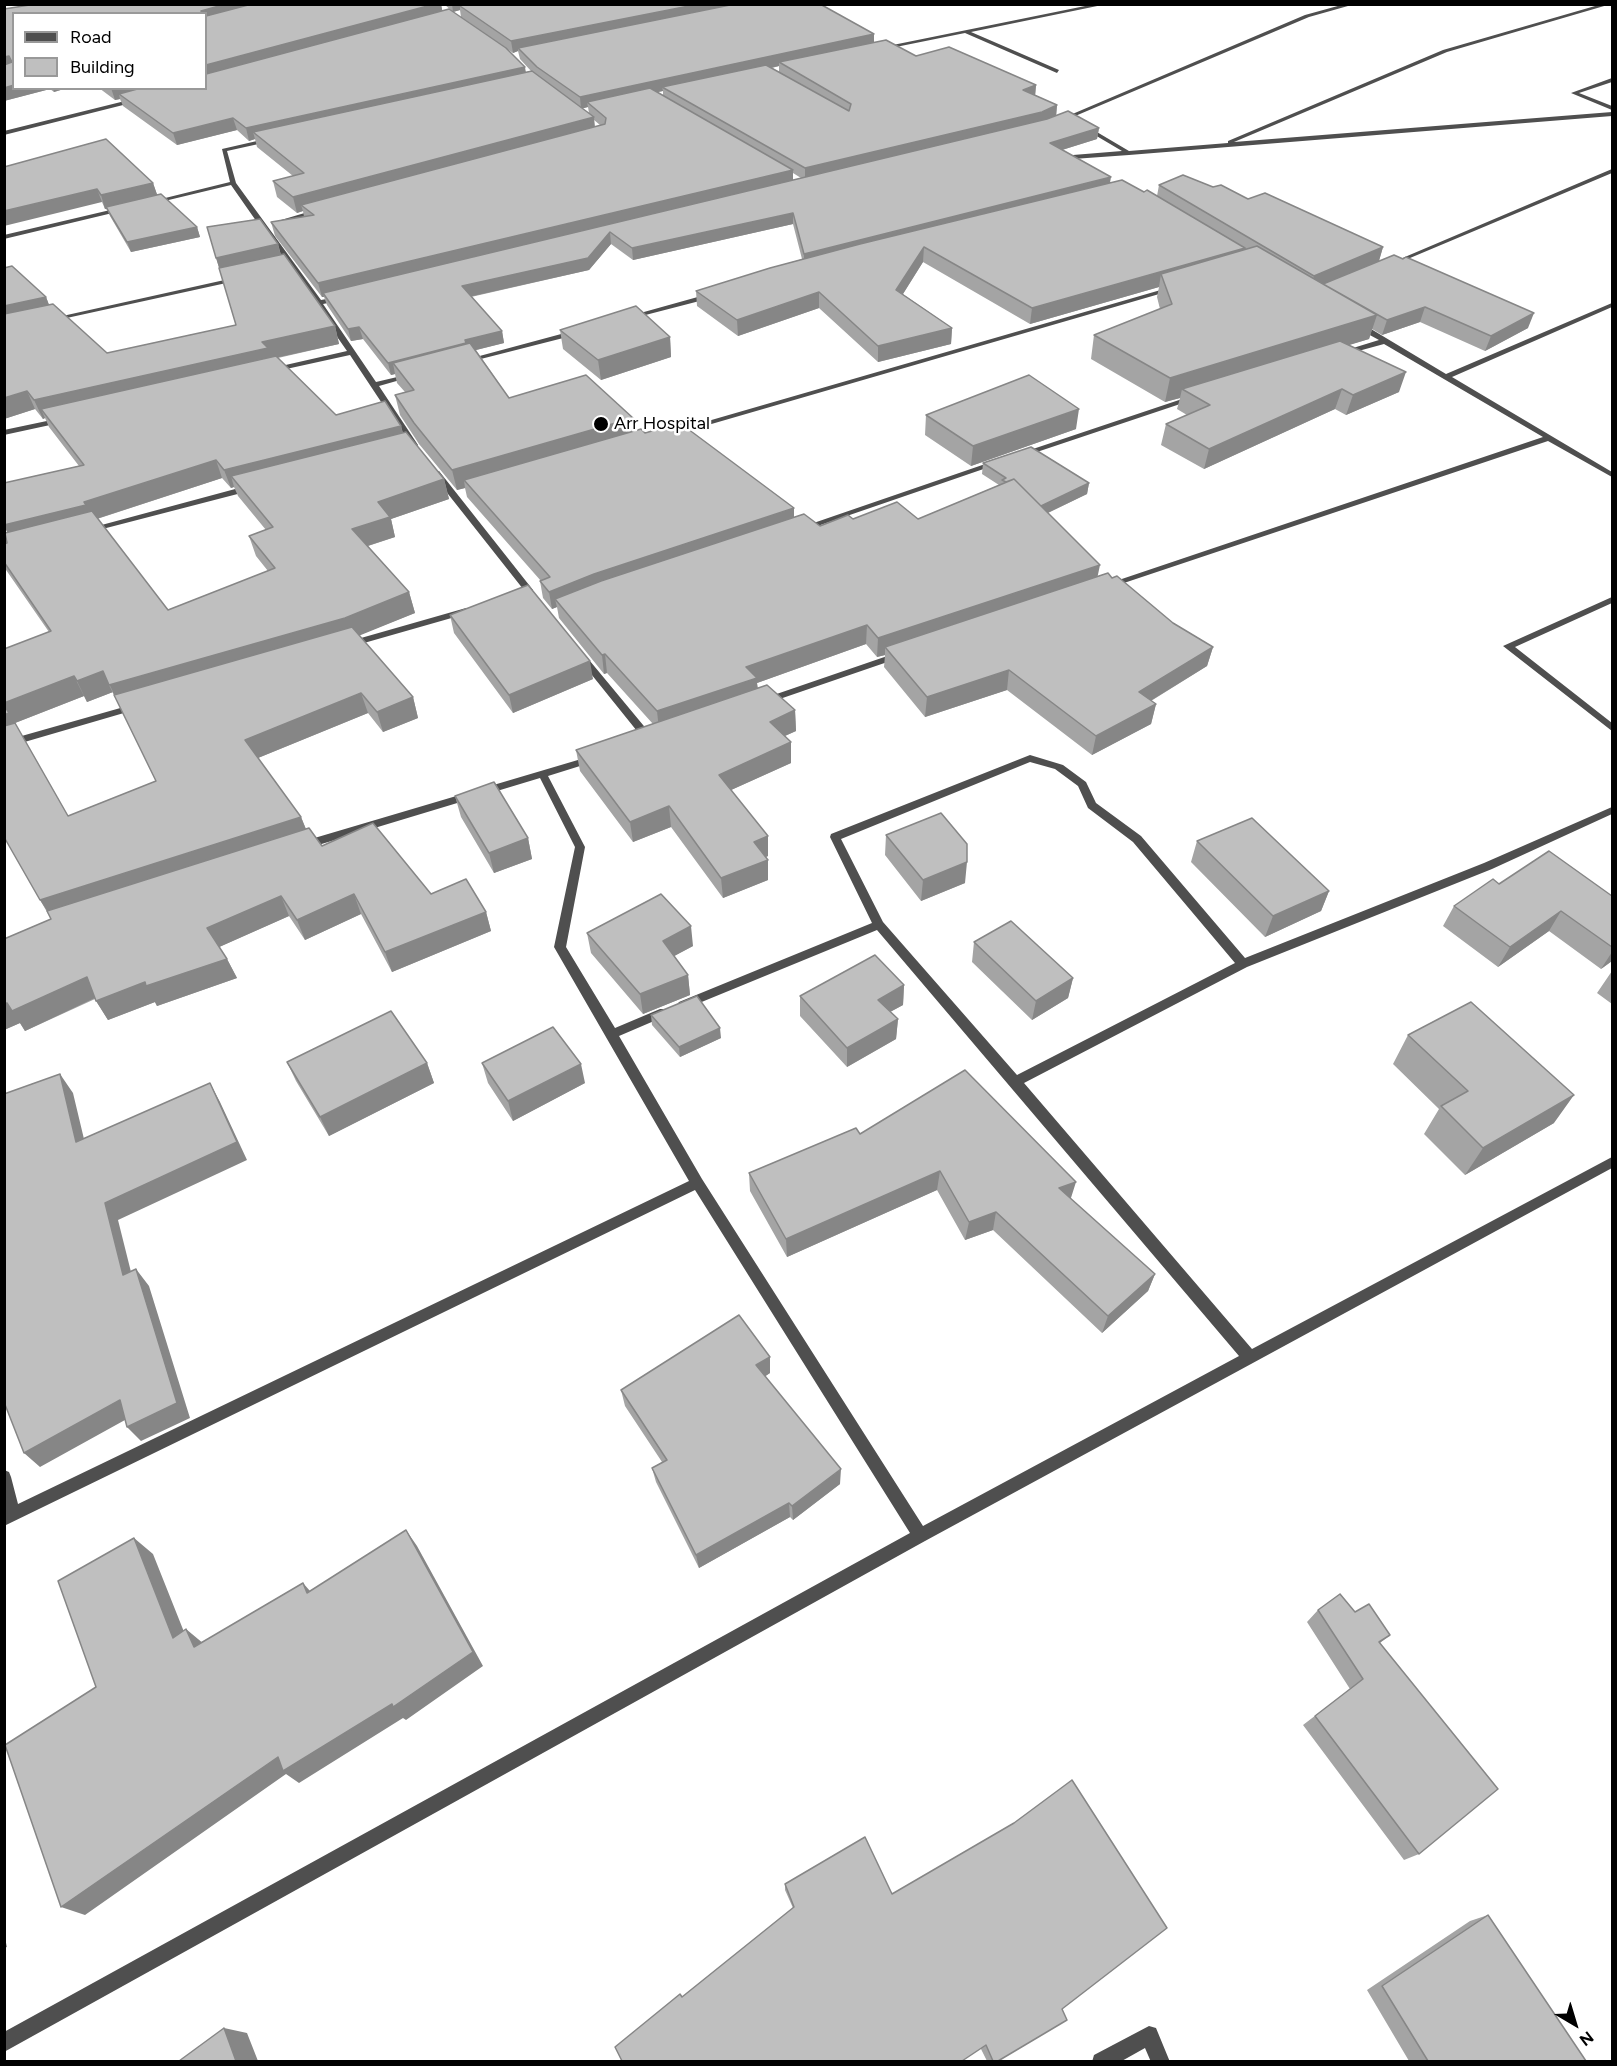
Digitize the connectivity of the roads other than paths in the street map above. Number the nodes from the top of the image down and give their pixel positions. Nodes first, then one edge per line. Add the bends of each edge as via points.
1 (1105, 4) edge
2 (1353, 4) edge
3 (1609, 4) edge
4 (964, 32) junction
5 (868, 51) edge
6 (1057, 71) dead end
7 (1612, 80) edge
8 (148, 97) edge
9 (1612, 108) edge
10 (1612, 114) edge
11 (1069, 117) junction
12 (1052, 124) edge
13 (4, 133) edge
14 (282, 137) edge
15 (1223, 146) junction
16 (1130, 153) junction
17 (1081, 162) edge
18 (1612, 171) edge
19 (233, 183) junction
20 (143, 204) edge
21 (132, 207) edge
22 (330, 208) edge
23 (262, 226) junction
24 (4, 237) edge
25 (293, 266) junction
26 (1386, 266) edge
27 (281, 269) edge
28 (247, 277) edge
29 (1184, 285) edge
30 (719, 293) edge
31 (353, 295) edge
32 (319, 303) junction
33 (1612, 305) edge
34 (627, 318) edge
35 (1347, 319) edge
36 (39, 322) edge
37 (581, 330) edge
38 (1384, 341) junction
39 (352, 352) junction
40 (1339, 355) edge
41 (454, 364) edge
42 (420, 373) edge
43 (259, 374) edge
44 (1446, 377) junction
45 (374, 385) junction
46 (1201, 396) edge
47 (74, 417) edge
48 (4, 433) edge
49 (671, 433) edge
50 (1549, 438) junction
51 (414, 446) junction
52 (403, 449) edge
53 (421, 454) edge
54 (427, 462) edge
55 (1612, 475) edge
56 (256, 487) edge
57 (465, 492) edge
58 (454, 496) junction
59 (793, 531) edge
60 (74, 533) edge
61 (1099, 588) edge
62 (519, 596) edge
63 (1612, 600) edge
64 (473, 609) edge
65 (336, 649) edge
66 (577, 651) edge
67 (908, 653) edge
68 (153, 702) edge
69 (750, 705) edge
70 (1612, 728) edge
71 (660, 736) edge
72 (649, 739) junction
73 (639, 743) edge
74 (4, 745) edge
75 (607, 754) edge
76 (543, 775) junction
77 (1612, 810) edge
78 (299, 847) edge
79 (879, 925) junction
80 (1243, 964) junction
81 (612, 1034) junction
82 (1015, 1082) junction
83 (1612, 1162) edge
84 (697, 1183) junction
85 (1250, 1358) junction
86 (4, 1477) edge
87 (9, 1517) edge
88 (920, 1536) junction
89 (4, 2043) edge
90 (1101, 2061) edge
91 (1161, 2061) edge

1 - 4 street
2 - 11 street via 1307,16
3 - 15 street via 1445,51
4 - 5 street
4 - 6 street
7 - 9 street via 1574,93
8 - 13 street
10 - 15 street
11 - 12 street
11 - 16 street
14 - 19 street via 224,150
15 - 16 street
16 - 17 street via 1072,157
18 - 26 street
19 - 20 street
19 - 23 street
21 - 24 street
22 - 23 street
23 - 25 street
25 - 27 street
25 - 32 street
28 - 36 street
29 - 49 street
30 - 34 street
31 - 32 street
32 - 39 street
33 - 44 street
35 - 38 street
37 - 41 street
38 - 40 street
38 - 44 street
39 - 43 street
39 - 45 street
42 - 45 street
44 - 50 street
45 - 51 street
46 - 59 street
47 - 48 street
50 - 55 street
50 - 61 street
51 - 52 street
51 - 53 street
54 - 58 street
56 - 60 street
57 - 58 street
58 - 62 street via 533,596
63 - 70 street via 1508,646
64 - 65 street
66 - 72 street
67 - 69 street
68 - 74 street
71 - 72 street
72 - 73 street
75 - 76 street
76 - 78 street
76 - 81 street via 580,847 560,947
77 - 80 street via 1488,866
79 - 80 street via 835,837 1030,758 1059,767 1082,784 1092,805 1137,839
79 - 81 street
79 - 82 street
80 - 82 street
81 - 84 street
82 - 85 street
83 - 85 street
84 - 87 street
84 - 88 street
85 - 88 street
86 - 87 street
88 - 89 street
90 - 91 street via 1149,2035

